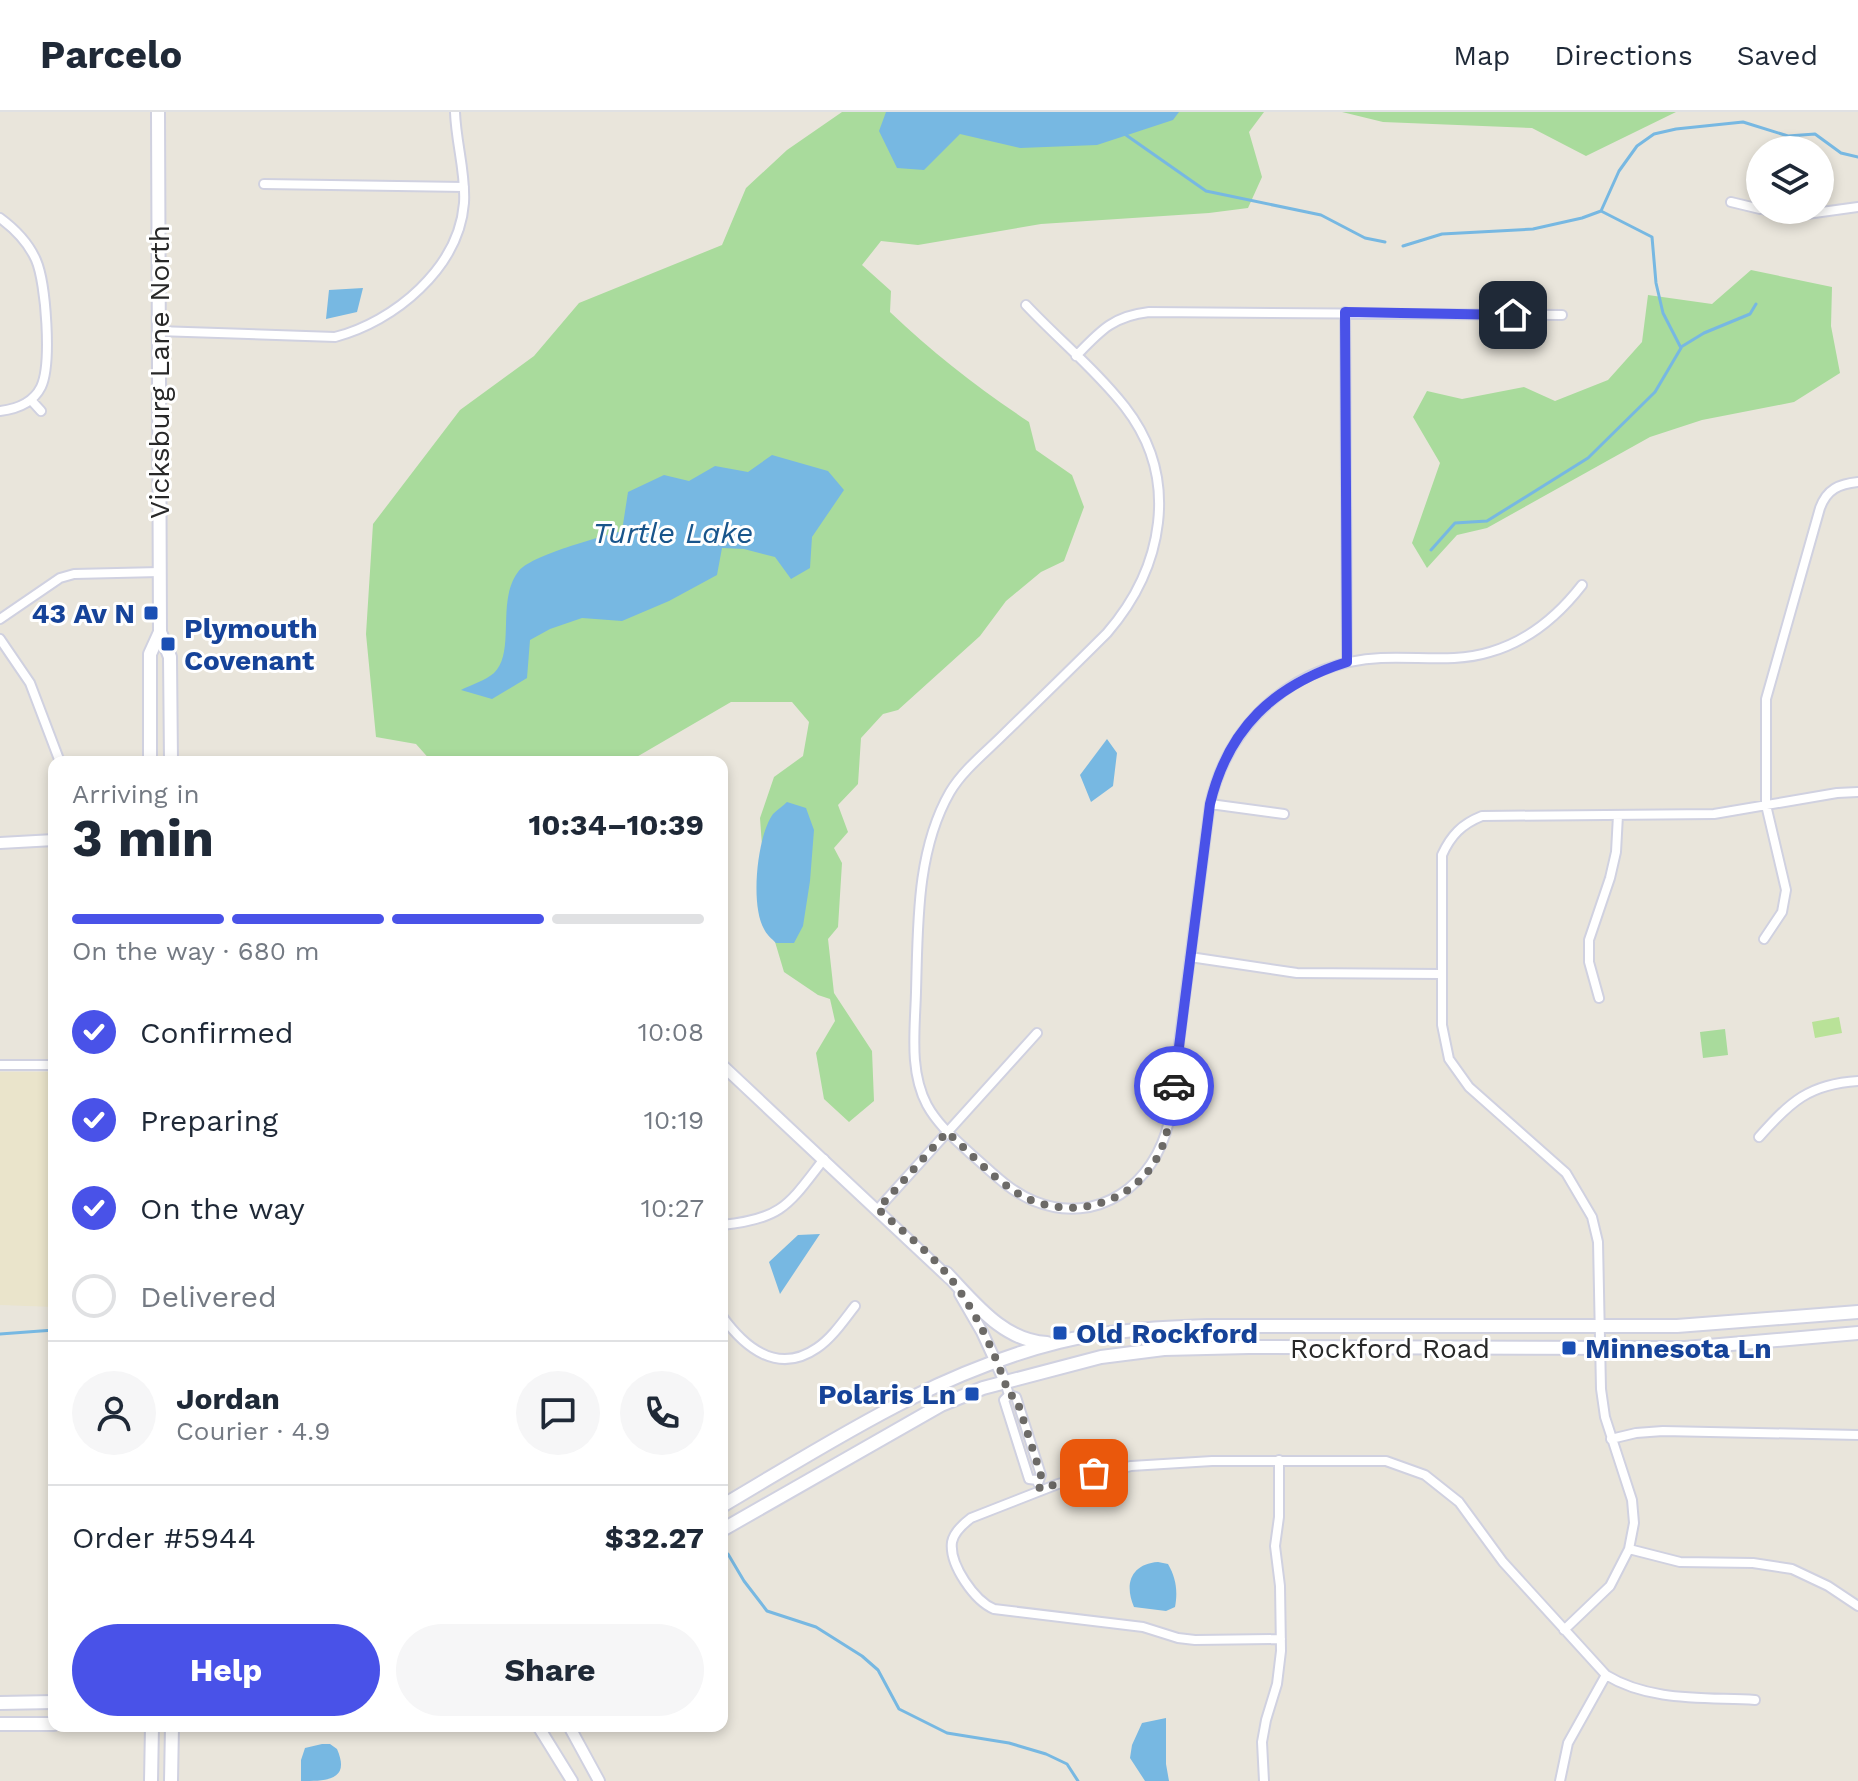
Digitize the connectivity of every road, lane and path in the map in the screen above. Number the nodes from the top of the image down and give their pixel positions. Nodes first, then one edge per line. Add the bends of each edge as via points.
1 (158, 112) edge
2 (455, 112) edge
3 (264, 184) dead end
4 (464, 187) junction
5 (1731, 202) dead end
6 (1746, 205) edge
7 (1858, 207) edge
8 (1834, 210) edge
9 (0, 218) edge
10 (1026, 305) dead end
11 (1345, 312) junction
12 (1562, 315) dead end
13 (157, 331) junction
14 (1076, 356) junction
15 (31, 400) junction
16 (0, 411) edge
17 (41, 411) dead end
18 (1858, 482) edge
19 (160, 572) junction
20 (1582, 585) dead end
21 (0, 619) edge
22 (160, 632) junction
23 (0, 639) edge
24 (1347, 662) junction
25 (58, 756) edge
26 (150, 756) edge
27 (171, 756) edge
28 (1858, 792) edge
29 (1210, 804) junction
30 (1766, 805) junction
31 (1284, 814) dead end
32 (1618, 815) junction
33 (48, 840) edge
34 (0, 843) edge
35 (1764, 939) dead end
36 (1190, 957) junction
37 (1441, 974) junction
38 (1599, 998) dead end
39 (1037, 1033) dead end
40 (0, 1065) edge
41 (48, 1065) edge
42 (728, 1071) edge
43 (1858, 1081) edge
44 (947, 1132) junction
45 (1759, 1137) dead end
46 (824, 1159) junction
47 (878, 1209) junction
48 (728, 1224) edge
49 (946, 1273) junction
50 (855, 1306) dead end
51 (1858, 1312) edge
52 (728, 1323) edge
53 (1598, 1326) junction
54 (1858, 1333) edge
55 (1062, 1341) junction
56 (1598, 1348) junction
57 (995, 1361) junction
58 (1005, 1382) junction
59 (1858, 1435) edge
60 (1611, 1439) junction
61 (1279, 1460) junction
62 (1038, 1485) junction
63 (728, 1503) edge
64 (728, 1527) edge
65 (1629, 1549) junction
66 (1858, 1606) edge
67 (1564, 1630) junction
68 (1281, 1639) junction
69 (1606, 1675) junction
70 (1755, 1700) dead end
71 (48, 1702) edge
72 (0, 1703) edge
73 (0, 1724) edge
74 (48, 1724) edge
75 (152, 1732) edge
76 (172, 1732) edge
77 (542, 1732) edge
78 (572, 1732) edge
79 (151, 1781) edge
80 (171, 1781) edge
81 (572, 1781) edge
82 (599, 1781) edge
83 (1264, 1781) edge
84 (1560, 1781) edge

1 - 13 main road, Vicksburg Lane North
2 - 4 street
3 - 4 street
4 - 13 street via 458,228 433,276 410,299 352,333 304,338
5 - 6 street
7 - 8 street
9 - 15 street via 24,240 42,277 46,366 40,390
10 - 14 street
11 - 12 street
11 - 14 street via 1135,313 1111,323
11 - 24 street
13 - 19 main road, Vicksburg Lane North
14 - 44 street via 1117,398 1141,433 1157,486 1156,539 1150,565 1125,613 963,774 938,820 918,922 914,1052 919,1087
15 - 16 street
15 - 17 street
18 - 30 street via 1843,484 1824,497 1775,663 1764,724
19 - 21 street via 60,578
19 - 22 main road, Vicksburg Lane North
20 - 24 street via 1533,633 1490,652
22 - 26 main road, Vicksburg Lane North via 150,654
22 - 27 main road, Vicksburg Lane North via 170,657
23 - 25 street via 30,683
24 - 29 street via 1296,682 1253,717 1223,762
28 - 30 street
29 - 31 street
29 - 36 street
30 - 32 street via 1714,814
30 - 35 street via 1786,890 1782,912
32 - 37 street via 1496,814 1468,821 1448,842 1441,869
32 - 38 street via 1610,878 1589,940
33 - 34 street
36 - 37 street via 1297,973
36 - 44 street via 1169,1121 1161,1150 1130,1189 1094,1206 1036,1202 1018,1193
37 - 53 street via 1443,1042 1458,1074 1566,1173 1592,1217 1600,1266
39 - 44 street
40 - 41 street
42 - 46 street
43 - 45 street via 1813,1089
44 - 47 street
46 - 47 street
46 - 48 street via 779,1211
47 - 49 street
49 - 55 main road via 1010,1333 1034,1342
49 - 57 street
50 - 52 street via 820,1347 791,1358 754,1351
51 - 53 main road, Rockford Road via 1732,1323
53 - 55 main road, Rockford Road via 1209,1326
53 - 56 street
54 - 56 main road, Rockford Road via 1685,1348
55 - 57 main road, Rockford Road
56 - 58 main road, Rockford Road via 1164,1349 1101,1357
56 - 60 street
57 - 58 street
57 - 63 main road, Rockford Road via 925,1389
58 - 62 street via 1009,1395 1016,1397 1041,1475
58 - 64 main road, Rockford Road via 941,1405
59 - 60 street via 1663,1431
60 - 65 street via 1632,1500
61 - 62 street via 1168,1462
61 - 67 street via 1386,1461 1407,1466 1443,1487
61 - 68 street via 1275,1546
62 - 68 street via 971,1518 952,1541 968,1587 983,1605 1143,1627 1195,1640
65 - 66 street via 1680,1562 1792,1569
65 - 67 street via 1610,1586
67 - 69 street
68 - 83 street via 1277,1684 1262,1742
69 - 70 street via 1643,1693
69 - 84 street via 1568,1743
71 - 72 main road
73 - 74 main road
75 - 79 main road
76 - 80 main road
77 - 81 street
78 - 82 street

